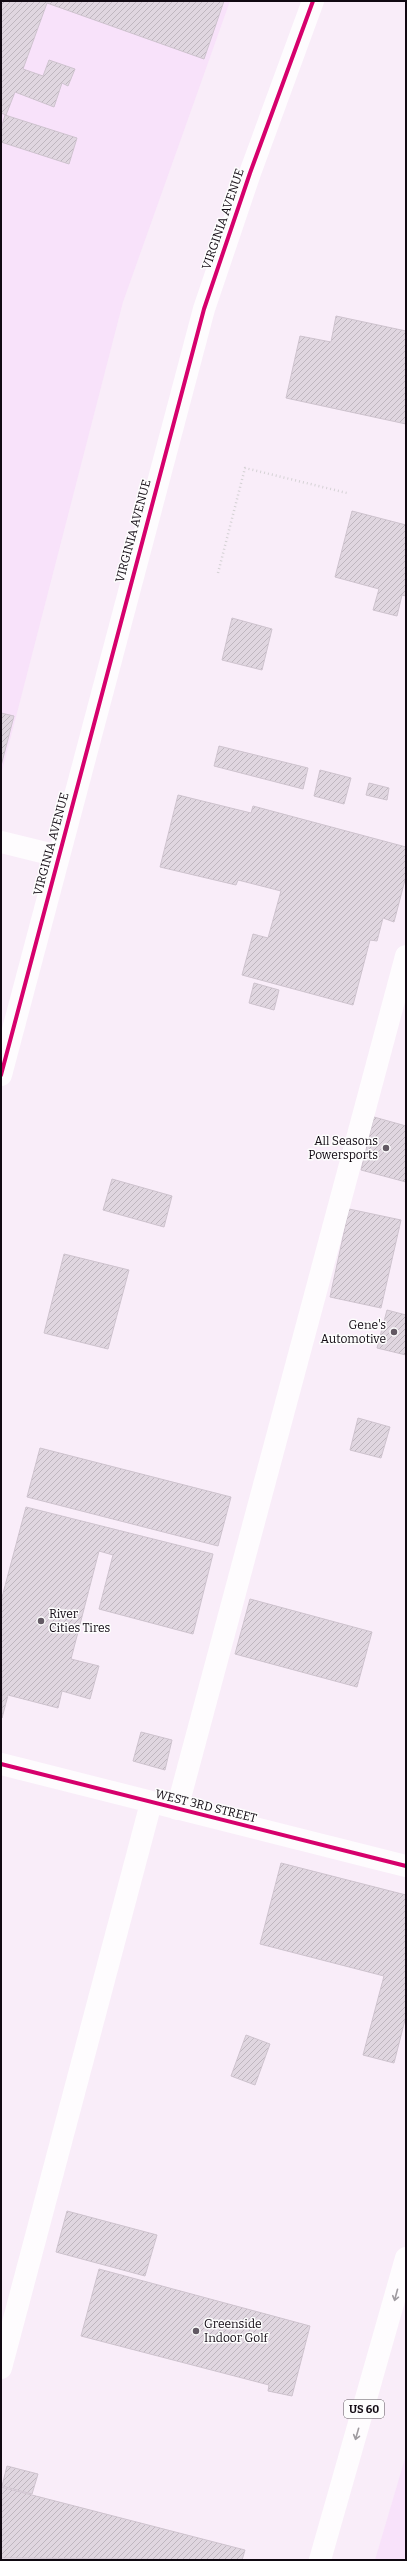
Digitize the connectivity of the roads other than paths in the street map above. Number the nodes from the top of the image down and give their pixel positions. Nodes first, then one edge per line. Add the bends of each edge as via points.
1 (312, 1) edge
2 (1, 842) edge
3 (58, 856) junction
4 (406, 956) edge
5 (1, 1075) edge
6 (1, 1764) edge
7 (152, 1803) junction
8 (177, 1809) junction
9 (406, 1866) edge
10 (406, 2258) edge
11 (1, 2368) edge
12 (320, 2560) edge

1 - 3 street, VIRGINIA AVENUE via 204,309
2 - 3 street
3 - 5 street, VIRGINIA AVENUE
4 - 8 street
6 - 7 street, WEST 3RD STREET
7 - 8 street, WEST 3RD STREET
7 - 11 street
8 - 9 street, WEST 3RD STREET
10 -> 12 street, US 60

